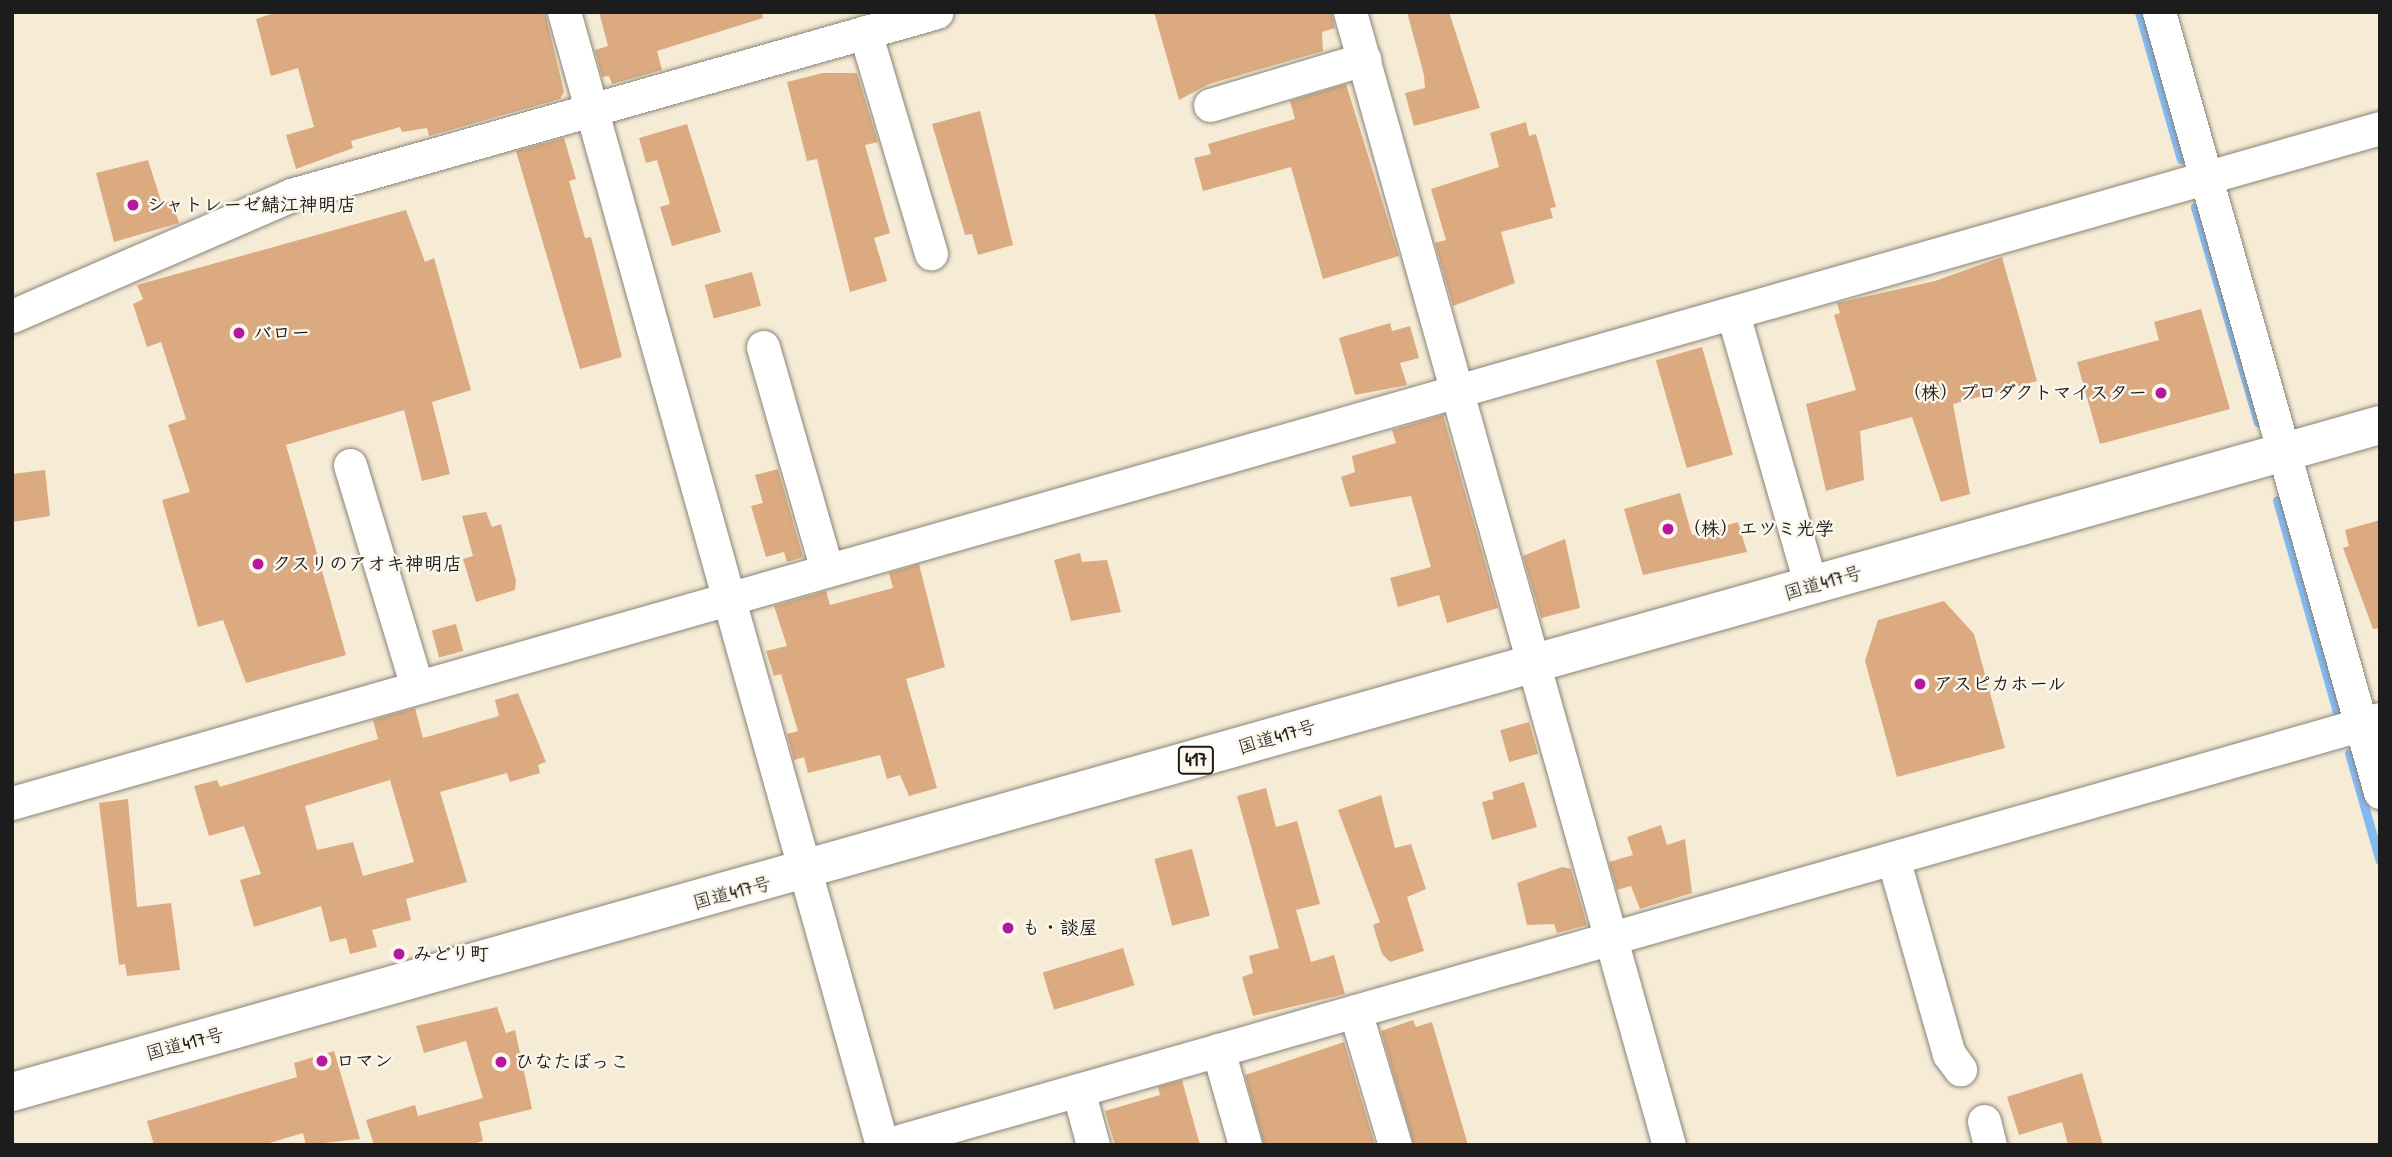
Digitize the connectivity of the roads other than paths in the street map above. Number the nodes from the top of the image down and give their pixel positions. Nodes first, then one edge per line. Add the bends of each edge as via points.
1 (564, 12) edge
2 (937, 12) edge
3 (1350, 12) edge
4 (2159, 12) edge
5 (865, 33) junction
6 (1364, 59) junction
7 (1210, 105) dead end
8 (592, 109) junction
9 (2380, 128) edge
10 (2206, 179) junction
11 (932, 253) dead end
12 (1733, 314) junction
13 (12, 316) edge
14 (763, 347) dead end
15 (1458, 391) junction
16 (2380, 425) edge
17 (2284, 453) junction
18 (350, 465) dead end
19 (827, 570) junction
20 (1811, 586) junction
21 (730, 598) junction
22 (1532, 664) junction
23 (416, 687) junction
24 (2370, 722) edge
25 (2380, 792) edge
26 (12, 803) edge
27 (1893, 858) junction
28 (805, 872) junction
29 (1609, 939) junction
30 (1355, 1011) junction
31 (1218, 1050) junction
32 (1960, 1069) dead end
33 (1077, 1090) junction
34 (12, 1092) edge
35 (883, 1145) edge
36 (1093, 1145) edge
37 (1245, 1145) edge
38 (1395, 1145) edge
39 (1669, 1145) edge

1 - 8 street
2 - 5 street
3 - 6 street
4 - 10 street
5 - 8 street
5 - 11 street
6 - 7 street
6 - 15 street
8 - 13 street via 291,195
8 - 21 street
9 - 10 street
10 - 12 street
10 - 17 street
12 - 15 street
12 - 20 street
14 - 19 street
15 - 19 street
15 - 22 street
16 - 17 highway, 国道417号 / 417
17 - 20 highway, 国道417号 / 417
17 - 24 street
18 - 23 street
19 - 21 street
20 - 22 highway, 国道417号 / 417
21 - 23 street
21 - 28 street
22 - 28 highway, 国道417号 / 417
22 - 29 street
23 - 26 street
24 - 25 street
24 - 27 street
27 - 29 street
27 - 32 street via 1949,1054
28 - 34 highway, 国道417号 / 417
28 - 35 street
29 - 30 street
29 - 39 street
30 - 31 street
30 - 38 street
31 - 33 street
31 - 37 street
33 - 35 street
33 - 36 street

